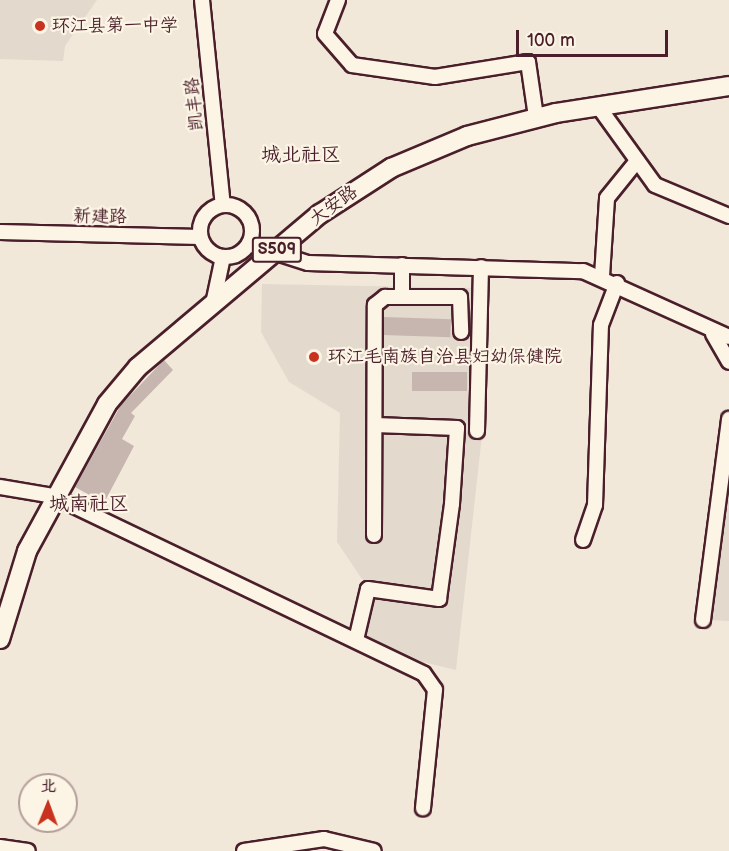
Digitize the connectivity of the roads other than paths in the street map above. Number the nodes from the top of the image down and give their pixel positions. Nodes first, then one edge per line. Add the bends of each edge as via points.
1 (202, 0) edge
2 (338, 0) edge
3 (729, 87) edge
4 (598, 106) junction
5 (536, 117) junction
6 (636, 161) junction
7 (223, 205) junction
8 (729, 216) edge
9 (0, 232) edge
10 (200, 237) junction
11 (249, 244) junction
12 (272, 255) junction
13 (223, 257) junction
14 (402, 265) junction
15 (481, 267) junction
16 (602, 276) junction
17 (617, 283) junction
18 (402, 297) junction
19 (213, 304) junction
20 (461, 332) dead end
21 (713, 334) junction
22 (729, 337) edge
23 (729, 362) edge
24 (729, 419) edge
25 (375, 425) junction
26 (477, 430) dead end
27 (0, 487) edge
28 (54, 496) junction
29 (374, 535) dead end
30 (583, 540) dead end
31 (704, 620) dead end
32 (0, 639) edge
33 (356, 640) junction
34 (423, 808) dead end
35 (0, 847) edge
36 (28, 851) edge
37 (244, 851) edge
38 (374, 851) edge

1 - 7 street, 凯丰路
2 - 5 street via 325,34 352,65 420,77 528,62
3 - 4 main road, 大安路 / S509
4 - 5 main road, 大安路 / S509
4 - 6 street
5 - 12 main road, 大安路 / S509 via 457,139 392,168 320,214
6 - 8 street via 665,192
6 - 16 street via 607,198
7 - 10 street via 203,218
7 - 11 street via 249,218
9 - 10 street, 新建路
10 - 13 street via 206,249
11 - 12 street
11 - 13 street via 236,256
12 - 14 street via 308,263
12 - 19 main road, 大安路 / S509
13 - 19 street
14 - 15 street
14 - 18 street
15 - 16 street via 574,270
15 - 26 street
16 - 17 street
17 - 21 street
17 - 30 street via 601,325 595,505
18 - 20 street via 460,297
18 - 25 street via 385,297 374,309
19 - 28 main road, 大安路 / S509 via 122,385
21 - 22 street
21 - 23 street
24 - 31 street
25 - 29 street
25 - 33 street via 457,428 452,504 439,599 368,589
27 - 28 street
28 - 32 main road, 大安路 / S509 via 14,580
28 - 33 street
33 - 34 street via 418,670 435,690
35 - 36 street
37 - 38 street via 318,839

